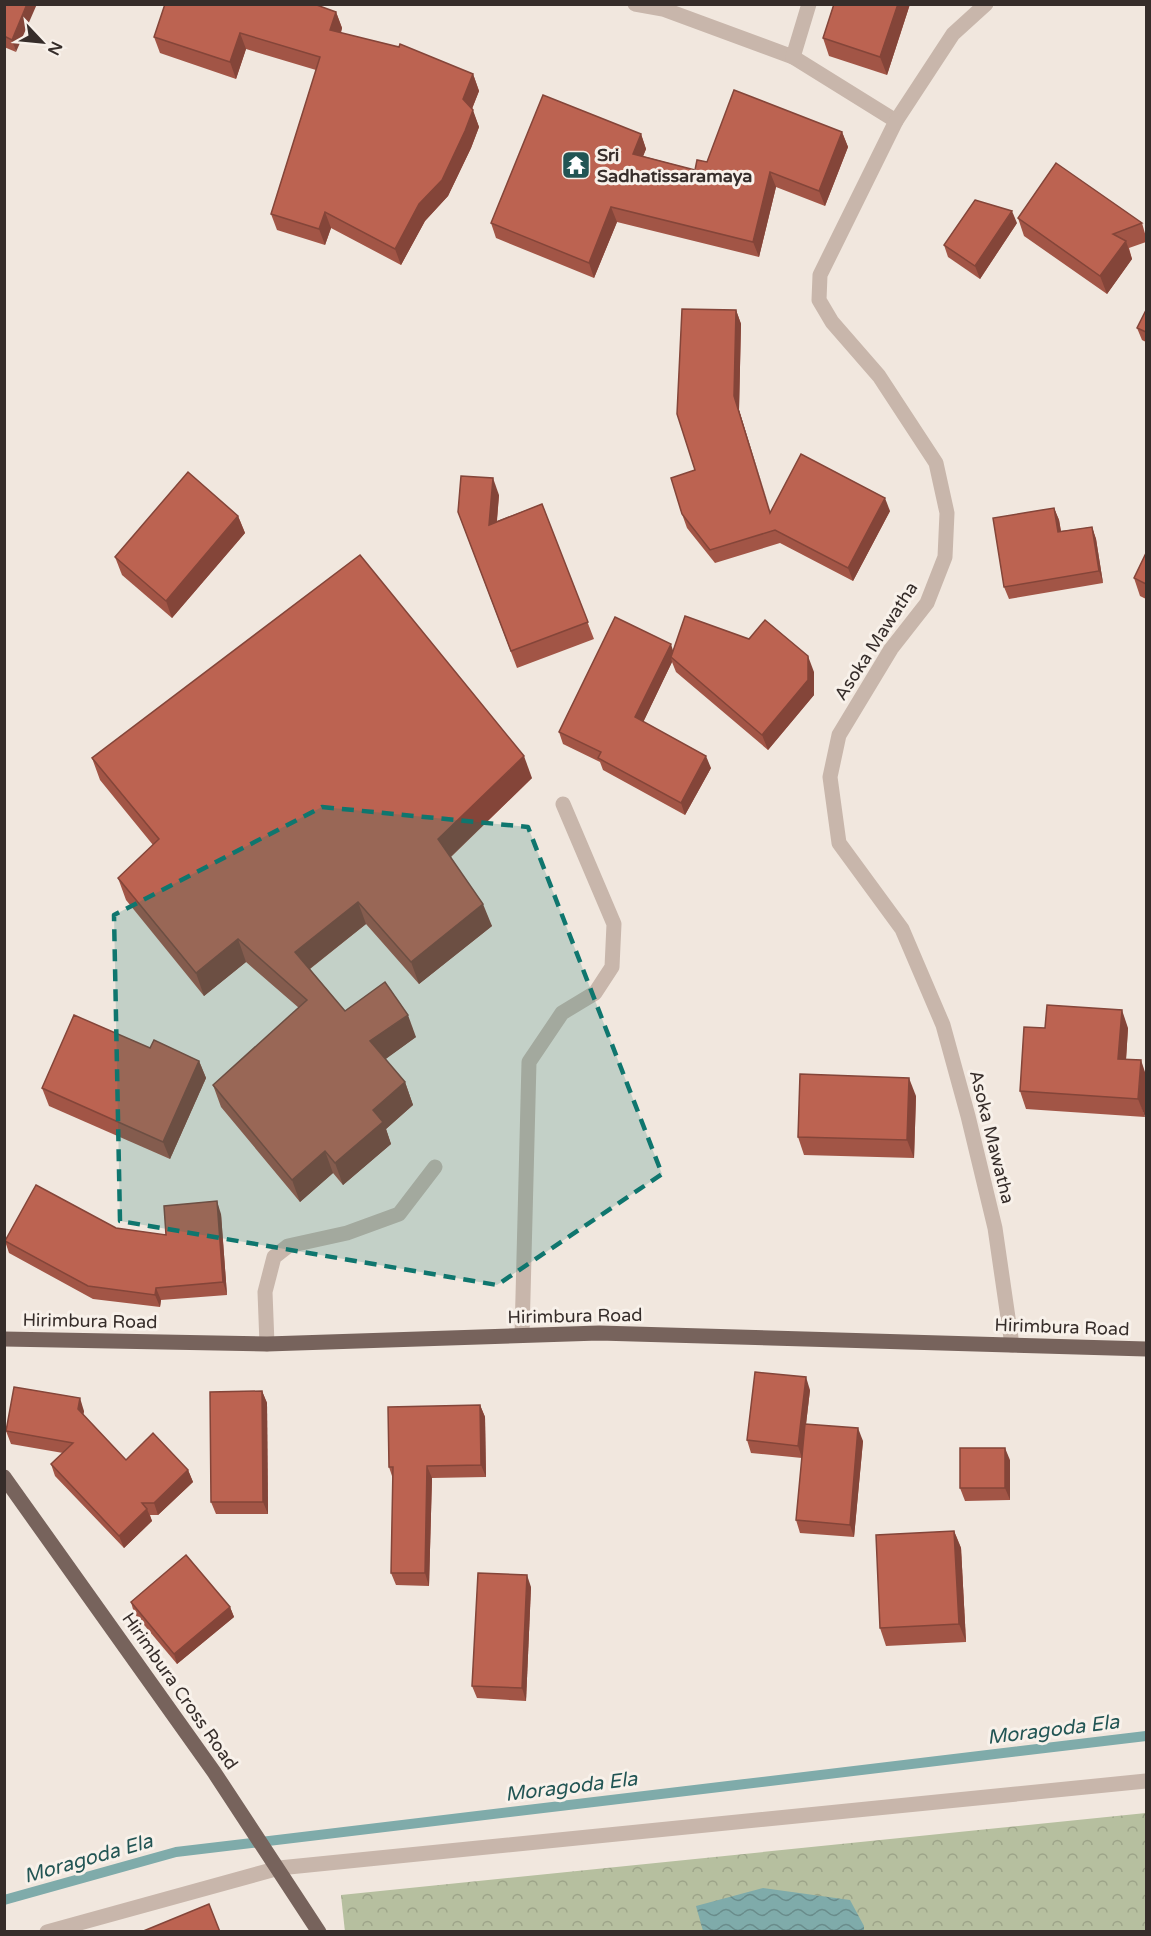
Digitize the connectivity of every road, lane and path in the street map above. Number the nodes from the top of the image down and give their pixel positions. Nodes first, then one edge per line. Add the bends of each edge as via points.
1 (635, 4) edge
2 (809, 4) edge
3 (986, 4) edge
4 (793, 57) junction
5 (896, 121) junction
6 (563, 804) dead end
7 (435, 1167) dead end
8 (522, 1335) junction
9 (4, 1339) edge
10 (267, 1344) junction
11 (1012, 1345) junction
12 (1146, 1349) edge
13 (4, 1477) edge
14 (1146, 1781) edge
15 (279, 1868) junction
16 (47, 1932) edge
17 (319, 1932) edge

1 - 4 street via 663,9
2 - 4 street
3 - 5 street, Asoka Mawatha via 953,34
4 - 5 street
5 - 11 street, Asoka Mawatha via 820,275 819,300 831,322 879,376 936,463 947,513 945,557 927,603 891,649 839,735 830,777 839,843 902,929 943,1025 994,1228
6 - 8 street via 614,924 612,967 595,993 562,1013 529,1062
7 - 10 street via 399,1214 348,1233 288,1246 274,1257 265,1292
8 - 10 main road, Hirimbura Road
8 - 11 main road, Hirimbura Road via 599,1333
9 - 10 main road, Hirimbura Road
11 - 12 main road, Hirimbura Road
13 - 15 main road, Hirimbura Cross Road
14 - 15 street
15 - 16 street
15 - 17 main road, Hirimbura Cross Road

